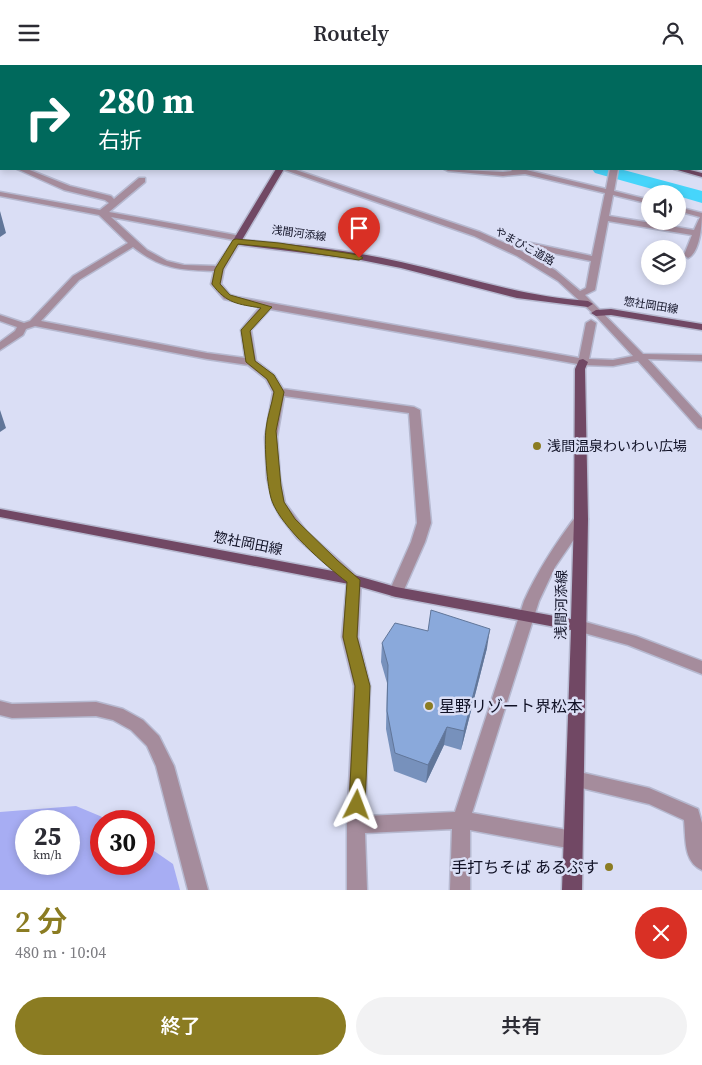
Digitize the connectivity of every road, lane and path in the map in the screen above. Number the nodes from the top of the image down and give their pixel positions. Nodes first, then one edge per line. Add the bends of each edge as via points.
1 (23, 170) edge
2 (279, 170) edge
3 (289, 170) edge
4 (459, 170) edge
5 (519, 170) edge
6 (614, 170) edge
7 (682, 170) edge
8 (528, 172) junction
9 (702, 175) edge
10 (142, 181) dead end
11 (610, 191) junction
12 (0, 195) edge
13 (641, 200) edge
14 (114, 203) junction
15 (686, 212) edge
16 (102, 213) junction
17 (702, 217) edge
18 (605, 218) junction
19 (697, 233) junction
20 (237, 240) junction
21 (134, 243) junction
22 (507, 247) junction
23 (688, 255) dead end
24 (598, 260) junction
25 (219, 269) junction
26 (578, 295) junction
27 (588, 304) junction
28 (267, 307) junction
29 (0, 318) edge
30 (594, 318) junction
31 (34, 323) junction
32 (22, 327) junction
33 (702, 327) edge
34 (0, 347) edge
35 (640, 358) junction
36 (702, 358) edge
37 (251, 362) junction
38 (582, 362) junction
39 (279, 392) junction
40 (702, 425) edge
41 (0, 513) edge
42 (581, 519) junction
43 (354, 580) junction
44 (396, 592) junction
45 (526, 615) junction
46 (578, 626) junction
47 (702, 668) edge
48 (0, 708) edge
49 (575, 779) junction
50 (461, 821) junction
51 (356, 825) junction
52 (573, 840) junction
53 (702, 861) edge
54 (198, 890) edge
55 (357, 890) edge
56 (460, 890) edge
57 (572, 890) edge

1 - 14 street via 67,188 108,198
2 - 20 main road
3 - 22 street, やまびこ道路
4 - 8 street via 503,174
5 - 8 street
6 - 11 street
7 - 9 main road
8 - 11 street
10 - 14 street
11 - 13 street
11 - 18 street
12 - 16 street
14 - 16 street
15 - 17 street
16 - 20 street
16 - 21 street
17 - 19 street
18 - 19 street
18 - 24 street
19 - 23 street
20 - 25 street
20 - 27 main road, 浅間河添線 via 400,265 515,294
21 - 25 street via 172,266
21 - 31 street via 76,279
22 - 24 street via 517,243
22 - 26 street, やまびこ道路 via 541,265
24 - 26 street via 590,290
25 - 28 street via 216,284 226,297
26 - 27 street, やまびこ道路
27 - 30 street, やまびこ道路
28 - 37 street via 246,330
28 - 38 street
29 - 32 street
30 - 33 main road, 惣社岡田線 via 611,312
30 - 35 street, やまびこ道路
30 - 38 street, 浅間河添線
31 - 32 street
31 - 37 street
32 - 34 street
35 - 36 street
35 - 38 street via 613,363
35 - 40 street, やまびこ道路
37 - 39 street via 270,377
38 - 42 main road, 浅間河添線
39 - 43 street via 271,431 278,502 291,521 333,565
39 - 44 street via 414,410 424,523
41 - 43 main road, 惣社岡田線
42 - 45 street via 556,551 534,592
42 - 46 main road, 浅間河添線
43 - 44 main road, 惣社岡田線
43 - 51 street via 350,637 362,686
44 - 45 main road, 惣社岡田線
45 - 46 main road, 惣社岡田線
45 - 50 street
46 - 47 street via 630,640
46 - 49 main road, 浅間河添線
48 - 54 street via 12,711 96,709 117,714 137,725 153,741 165,766
49 - 52 main road, 浅間河添線
49 - 53 street via 644,793 692,815 697,856
50 - 51 street
50 - 52 street
50 - 56 street
51 - 55 street
52 - 57 main road, 浅間河添線

